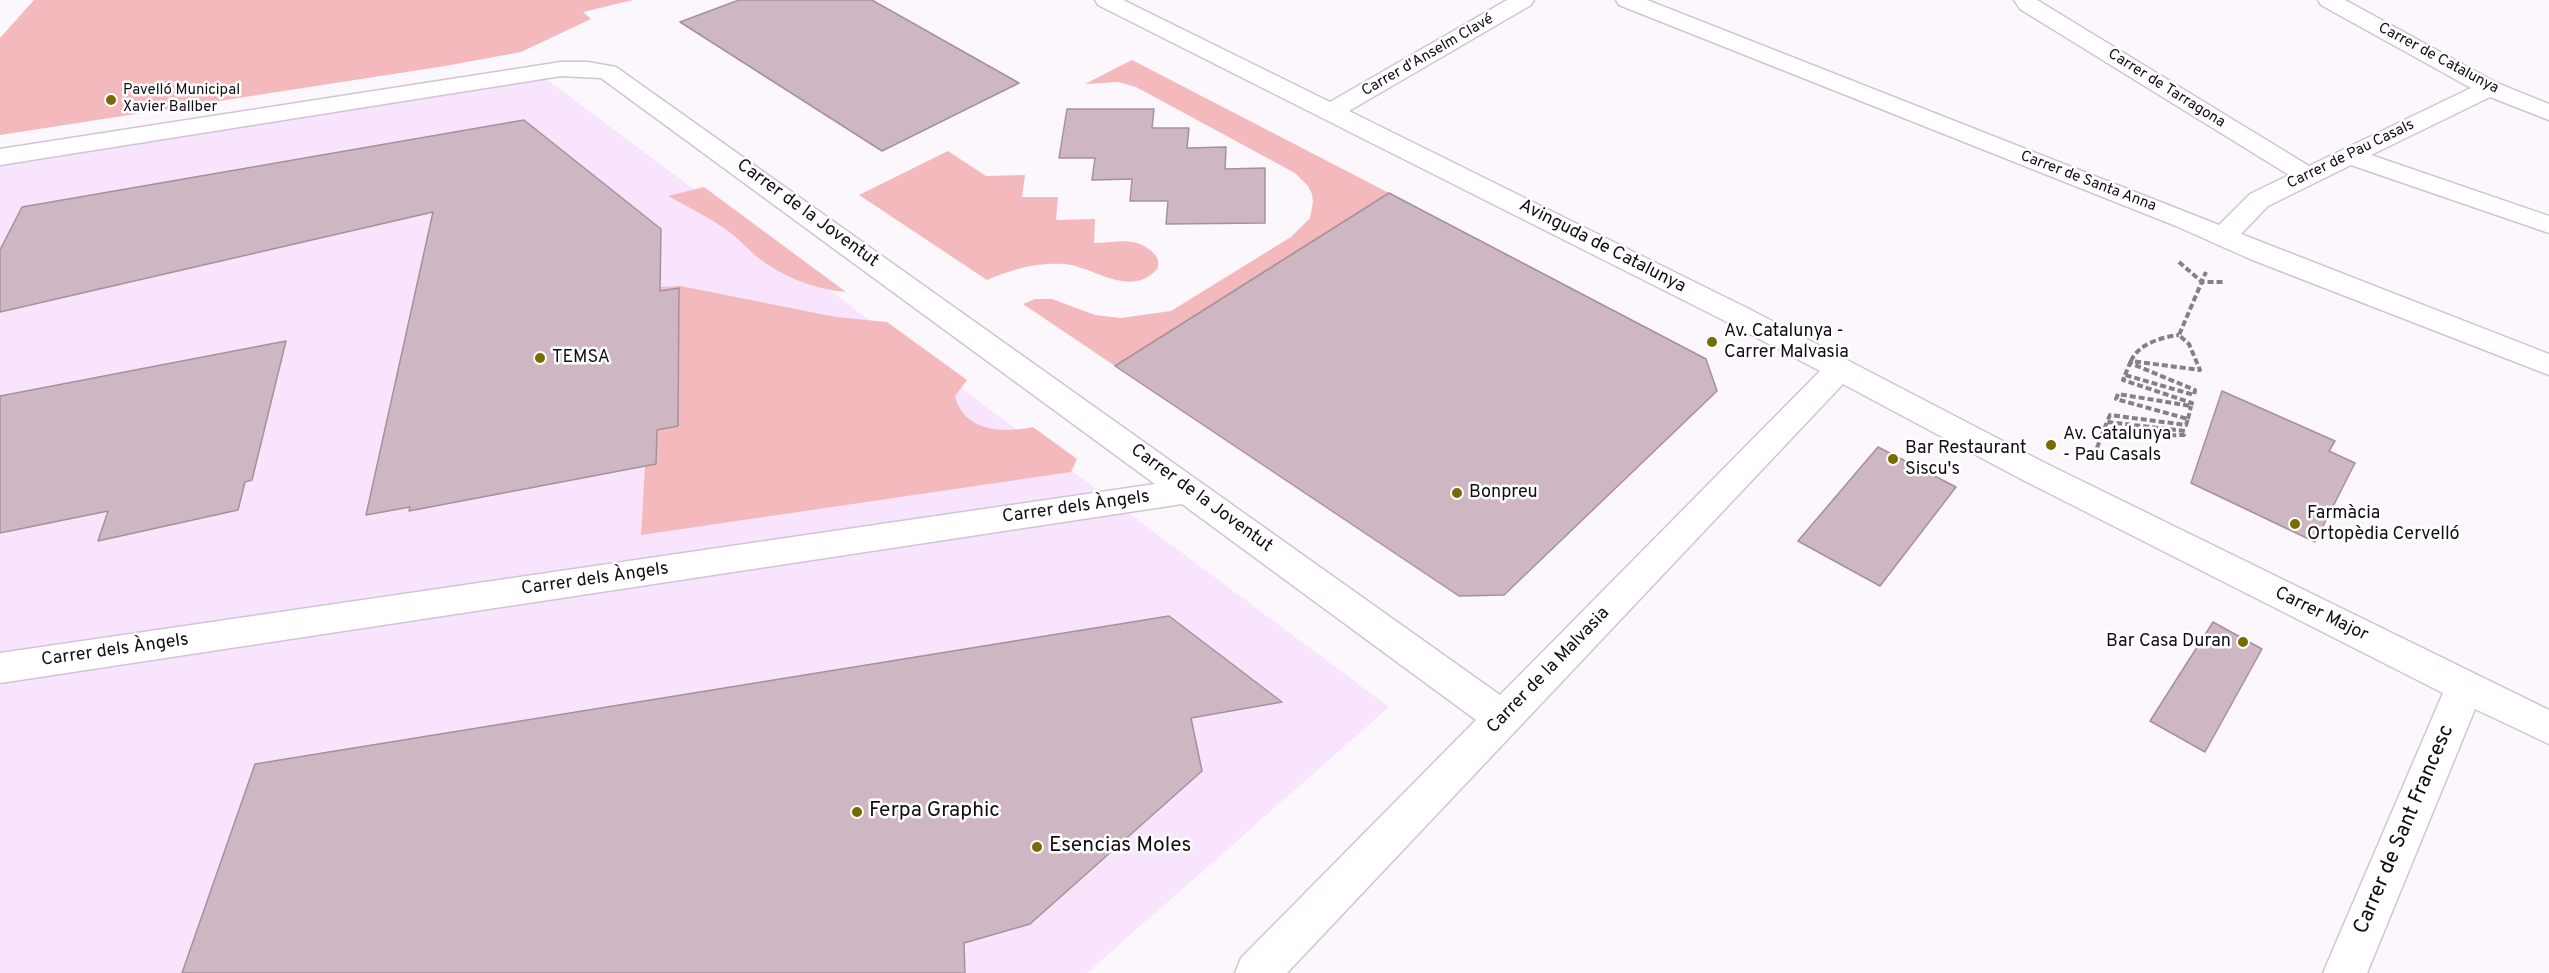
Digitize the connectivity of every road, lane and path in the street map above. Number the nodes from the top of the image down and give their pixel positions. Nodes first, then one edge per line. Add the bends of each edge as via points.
1 (1106, 0) edge
2 (1523, 0) edge
3 (1626, 0) edge
4 (2025, 0) edge
5 (2330, 0) edge
6 (2489, 88) junction
7 (1332, 111) junction
8 (2549, 113) edge
9 (2350, 156) junction
10 (0, 157) edge
11 (2308, 176) junction
12 (2549, 225) edge
13 (2223, 237) junction
14 (2209, 265) dead end
15 (2179, 335) junction
16 (2130, 362) junction
17 (2549, 365) edge
18 (1840, 369) junction
19 (2125, 375) junction
20 (2191, 406) junction
21 (2188, 419) junction
22 (2107, 422) junction
23 (2101, 437) junction
24 (2097, 448) dead end
25 (1191, 491) junction
26 (2093, 501) joint
27 (0, 668) edge
28 (2465, 686) junction
29 (1503, 718) junction
30 (2549, 728) edge
31 (1257, 973) edge
32 (2345, 973) edge

1 - 7 street, Avinguda de Catalunya
2 - 7 street, Carrer d'Anselm Clavé
3 - 13 street, Carrer de Santa Anna
4 - 11 street, Carrer de Tarragona
5 - 6 street, Carrer de Catalunya
6 - 8 street, Carrer de Catalunya
6 - 9 street, Carrer de Pau Casals
7 - 18 street, Avinguda de Catalunya
9 - 11 street, Carrer de Pau Casals
9 - 12 street
10 - 25 street, Carrer de la Joventut via 561,69 608,72
11 - 13 street, Carrer de Pau Casals via 2259,200
13 - 17 street, Carrer de Santa Anna
14 - 15 path
15 - 16 path via 2164,337 2134,352
15 - 16 path via 2189,344 2200,370
16 - 19 path
16 - 19 path via 2195,390 2194,395
18 - 26 street, Avinguda de Catalunya
18 - 29 street, Carrer de la Malvasia
19 - 20 path via 2123,380 2192,403
20 - 21 path
20 - 21 path via 2118,394 2116,399
21 - 22 path via 2186,425 2110,415
22 - 23 path
22 - 23 path via 2185,431 2184,435
23 - 24 path
25 - 27 street, Carrer dels Àngels
25 - 29 street, Carrer de la Joventut
26 - 28 street, Carrer Major
28 - 30 street, Carrer Major
28 - 32 street, Carrer de Sant Francesc
29 - 31 street, Carrer de la Malvasia

